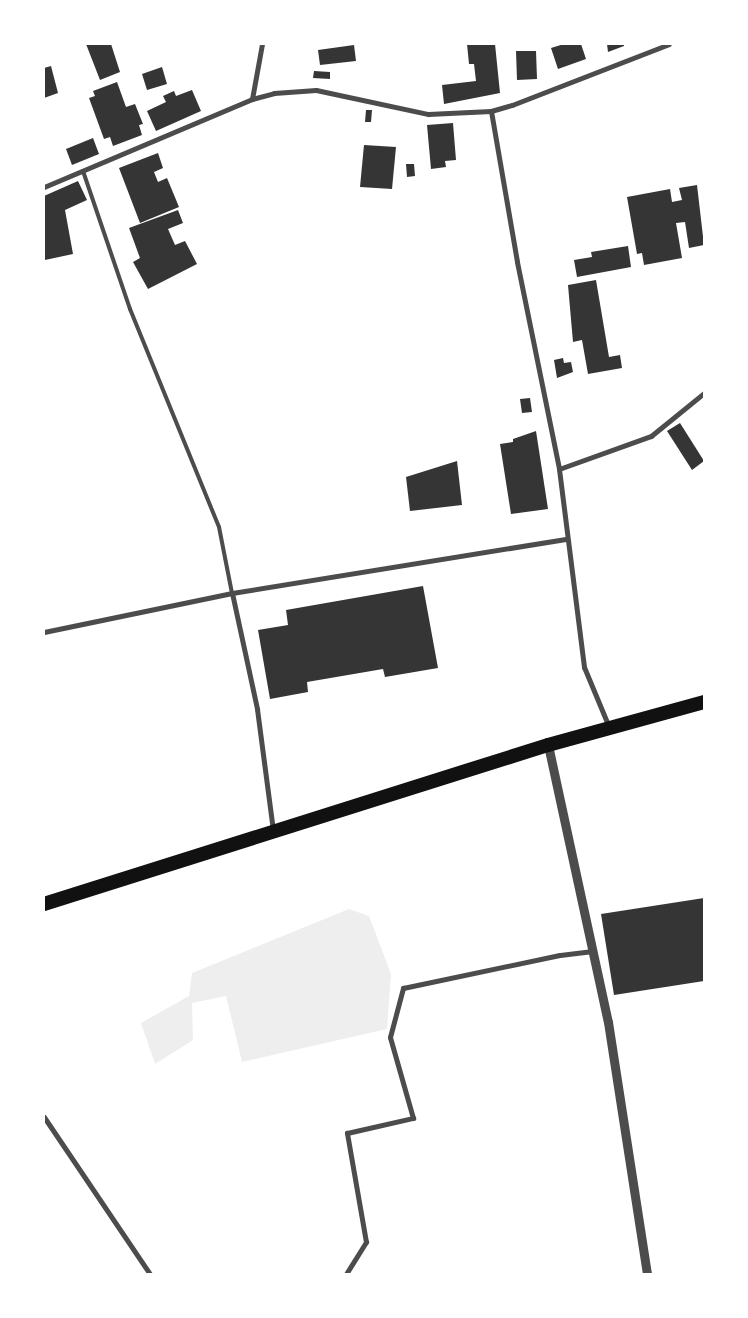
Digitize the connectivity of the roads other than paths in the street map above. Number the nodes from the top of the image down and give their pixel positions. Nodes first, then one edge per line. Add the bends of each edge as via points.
1 (262, 44) edge
2 (669, 44) edge
3 (252, 99) junction
4 (491, 110) junction
5 (83, 171) junction
6 (44, 187) edge
7 (704, 393) edge
8 (559, 469) junction
9 (566, 539) junction
10 (232, 593) junction
11 (44, 632) edge
12 (704, 702) edge
13 (609, 728) junction
14 (548, 745) junction
15 (274, 833) junction
16 (44, 904) edge
17 (593, 951) junction
18 (44, 1117) edge
19 (150, 1274) edge
20 (346, 1274) edge
21 (647, 1274) edge

1 - 3 street
2 - 4 street via 512,106
3 - 4 street via 274,93 316,90 428,114
3 - 5 street
4 - 8 street via 517,262
5 - 6 street
5 - 10 lane via 130,309 219,527
7 - 8 street via 651,436
8 - 9 street
9 - 10 street
9 - 13 street via 584,667
10 - 11 street
10 - 15 street via 257,710
12 - 13 highway
13 - 14 highway
14 - 15 highway
14 - 17 street
15 - 16 highway
17 - 20 street via 528,961 403,988 390,1037 413,1118 346,1133 366,1242
17 - 21 street via 608,1022
18 - 19 street

